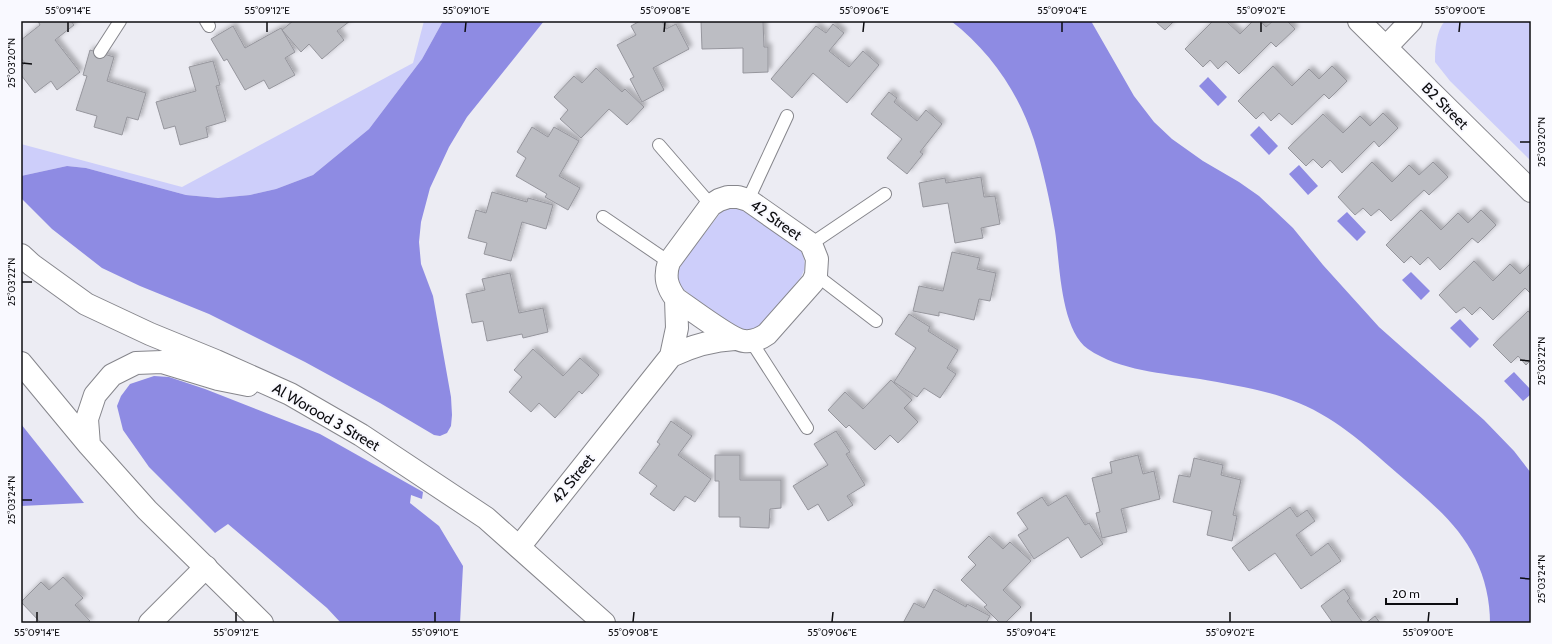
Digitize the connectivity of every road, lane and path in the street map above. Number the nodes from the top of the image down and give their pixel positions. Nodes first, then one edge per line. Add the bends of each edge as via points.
1 (120, 21) edge
2 (1359, 21) edge
3 (1411, 21) edge
4 (1386, 47) junction
5 (100, 52) dead end
6 (787, 116) dead end
7 (659, 145) dead end
8 (1531, 191) edge
9 (885, 194) dead end
10 (748, 200) junction
11 (711, 205) junction
12 (603, 217) dead end
13 (811, 244) junction
14 (21, 255) edge
15 (669, 262) junction
16 (816, 274) junction
17 (676, 299) junction
18 (876, 321) dead end
19 (743, 340) junction
20 (671, 356) junction
21 (21, 363) edge
22 (290, 394) junction
23 (807, 428) dead end
24 (89, 445) junction
25 (519, 547) junction
26 (206, 568) junction
27 (150, 623) edge
28 (262, 623) edge
29 (604, 623) edge

1 - 5 lane
2 - 4 street, B2 Street
3 - 4 street
4 - 8 street, B2 Street
6 - 10 lane
7 - 11 lane
9 - 13 lane
10 - 11 street, 42 Street via 728,197
10 - 13 street, 42 Street
11 - 15 street, 42 Street
12 - 15 lane
13 - 16 street, 42 Street via 817,259
14 - 22 street, Al Worood 3 Street via 86,304
15 - 17 street, 42 Street via 666,281
16 - 18 lane
16 - 19 street, 42 Street via 813,282 767,334 760,339
17 - 19 street, 42 Street
17 - 20 street, 42 Street via 677,328
19 - 20 street, 42 Street via 702,343
19 - 23 lane
20 - 25 street, 42 Street
21 - 24 street
22 - 24 street via 218,379 162,362 136,363 112,375 95,395 87,419
22 - 25 street, Al Worood 3 Street via 361,435 486,518
24 - 26 street via 147,510
25 - 29 street, Al Worood 3 Street
26 - 27 street
26 - 28 street

